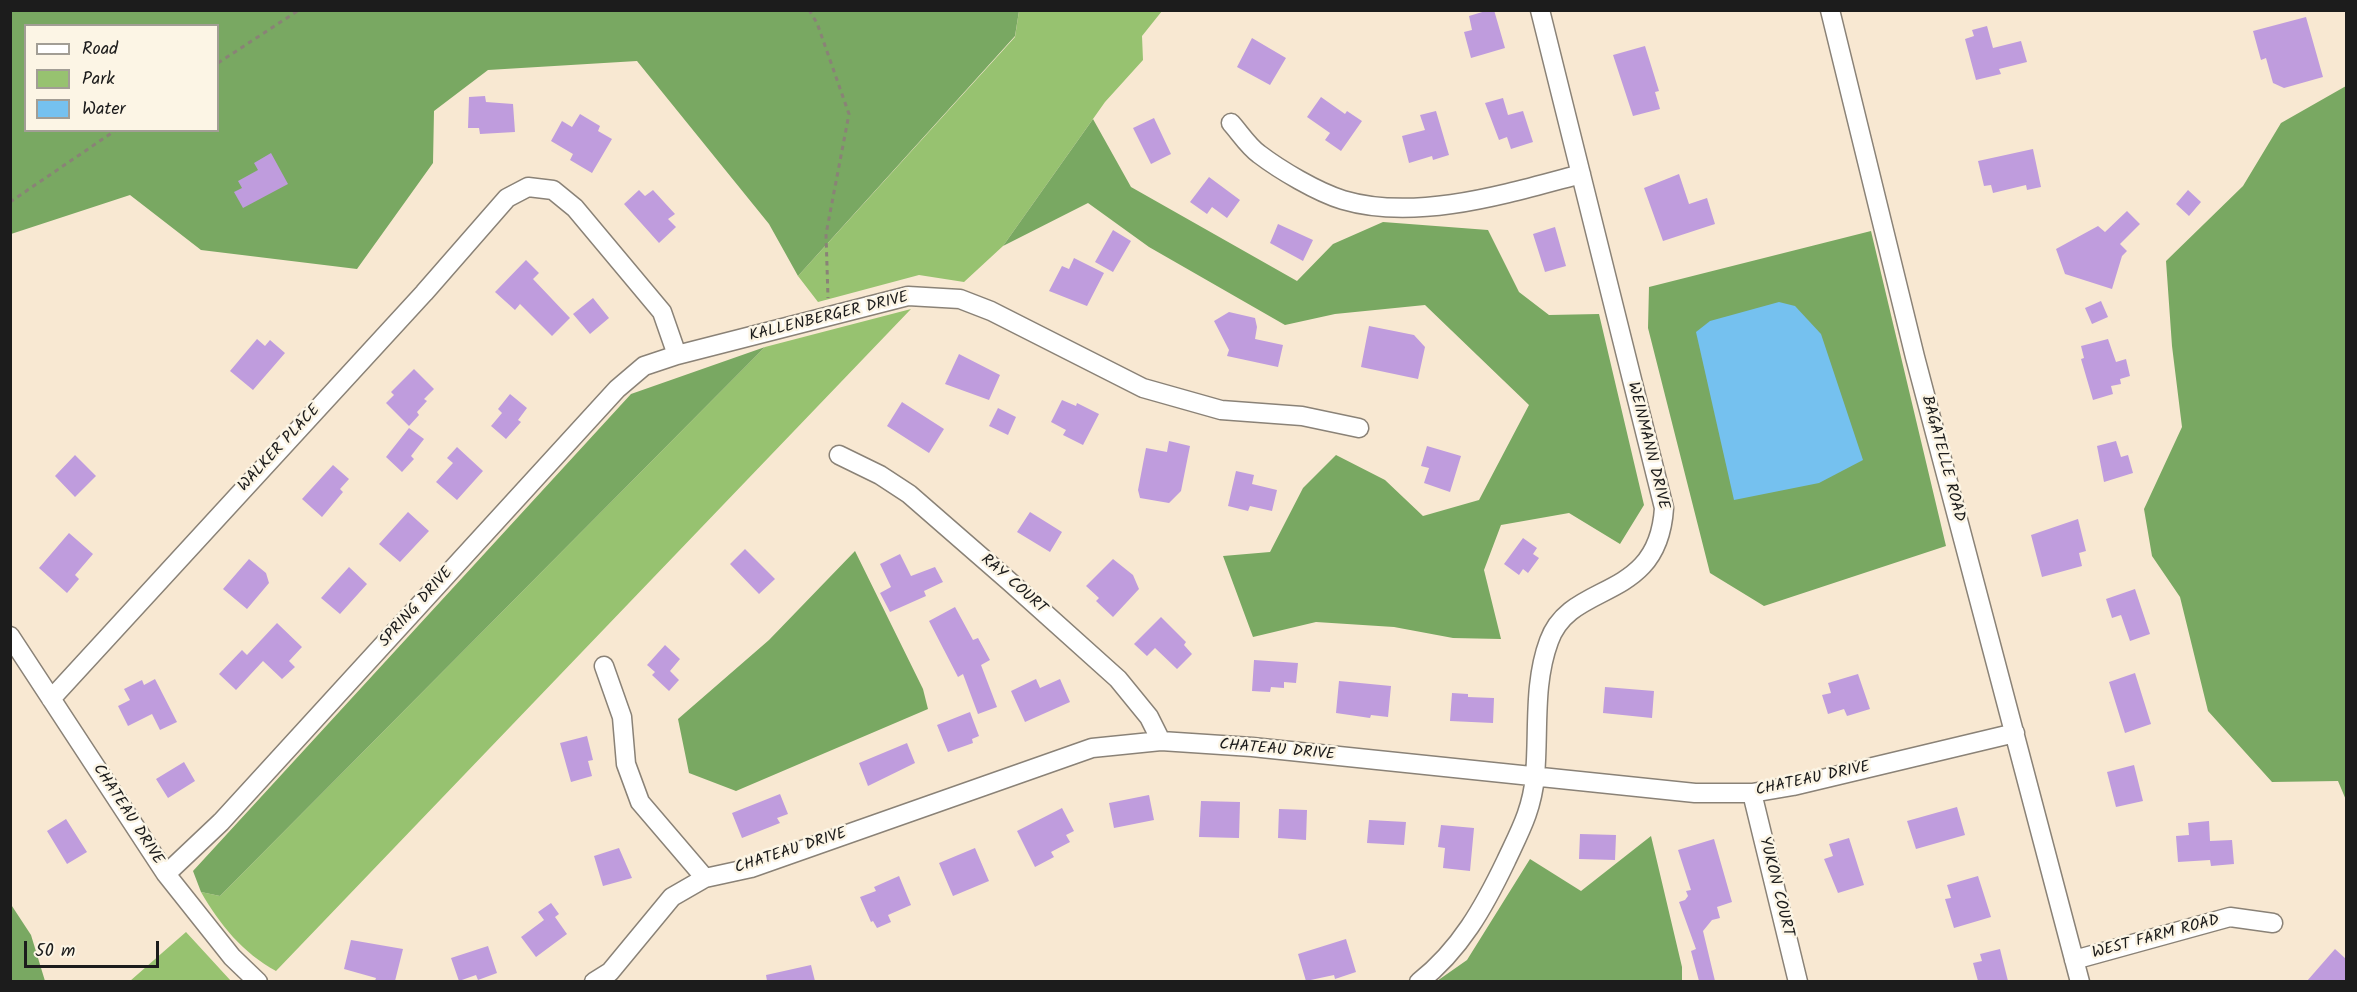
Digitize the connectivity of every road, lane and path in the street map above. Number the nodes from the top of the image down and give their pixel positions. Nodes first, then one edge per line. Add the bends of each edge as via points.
1 (299, 10) edge
2 (808, 10) edge
3 (1540, 10) edge
4 (1830, 10) edge
5 (219, 62) edge
6 (1231, 123) dead end
7 (113, 132) edge
8 (1581, 174) junction
9 (10, 202) edge
10 (829, 317) junction
11 (677, 356) junction
12 (1359, 428) dead end
13 (839, 455) dead end
14 (10, 636) edge
15 (604, 666) dead end
16 (51, 699) junction
17 (2015, 733) junction
18 (1161, 741) junction
19 (1535, 776) junction
20 (1752, 793) junction
21 (166, 874) junction
22 (705, 878) junction
23 (2273, 923) dead end
24 (2074, 960) junction
25 (606, 978) edge
26 (258, 981) edge
27 (1419, 981) edge
28 (1798, 981) edge
29 (2080, 981) edge

1 - 5 path
2 - 10 path via 817,23 849,114 826,234
3 - 8 street, WEINMANN DRIVE
4 - 17 street, BAGATELLE ROAD via 1915,357
6 - 8 street via 1257,153 1296,178 1342,200 1386,207 1485,199
7 - 9 path
8 - 19 street, WEINMANN DRIVE via 1664,508 1663,532 1653,555 1625,582 1575,609 1560,621 1549,640 1539,685
10 - 11 street, KALLENBERGER DRIVE
10 - 12 street, KALLENBERGER DRIVE via 908,296 960,299 1143,388 1221,410 1302,416
11 - 16 street, WALKER PLACE via 662,312 575,208 553,190 528,187 507,198
11 - 21 street, SPRING DRIVE via 644,366 617,389 221,822
13 - 18 street, RAY COURT via 880,474 909,494 1010,582 1118,679 1149,717
14 - 16 street, CHATEAU DRIVE
15 - 22 street via 622,717 626,764 640,802
16 - 21 street, CHATEAU DRIVE
17 - 20 street, CHATEAU DRIVE
17 - 24 street, BAGATELLE ROAD
18 - 19 street, CHATEAU DRIVE
18 - 22 street, CHATEAU DRIVE via 1092,748 751,868
19 - 20 street, CHATEAU DRIVE via 1695,793
19 - 27 street, WEINMANN DRIVE via 1530,812 1487,901 1460,942
20 - 28 street, YUKON COURT
21 - 26 street, CHATEAU DRIVE via 232,957
22 - 25 street, CHATEAU DRIVE via 672,897
23 - 24 street, WEST FARM ROAD via 2230,918
24 - 29 street, BAGATELLE ROAD

